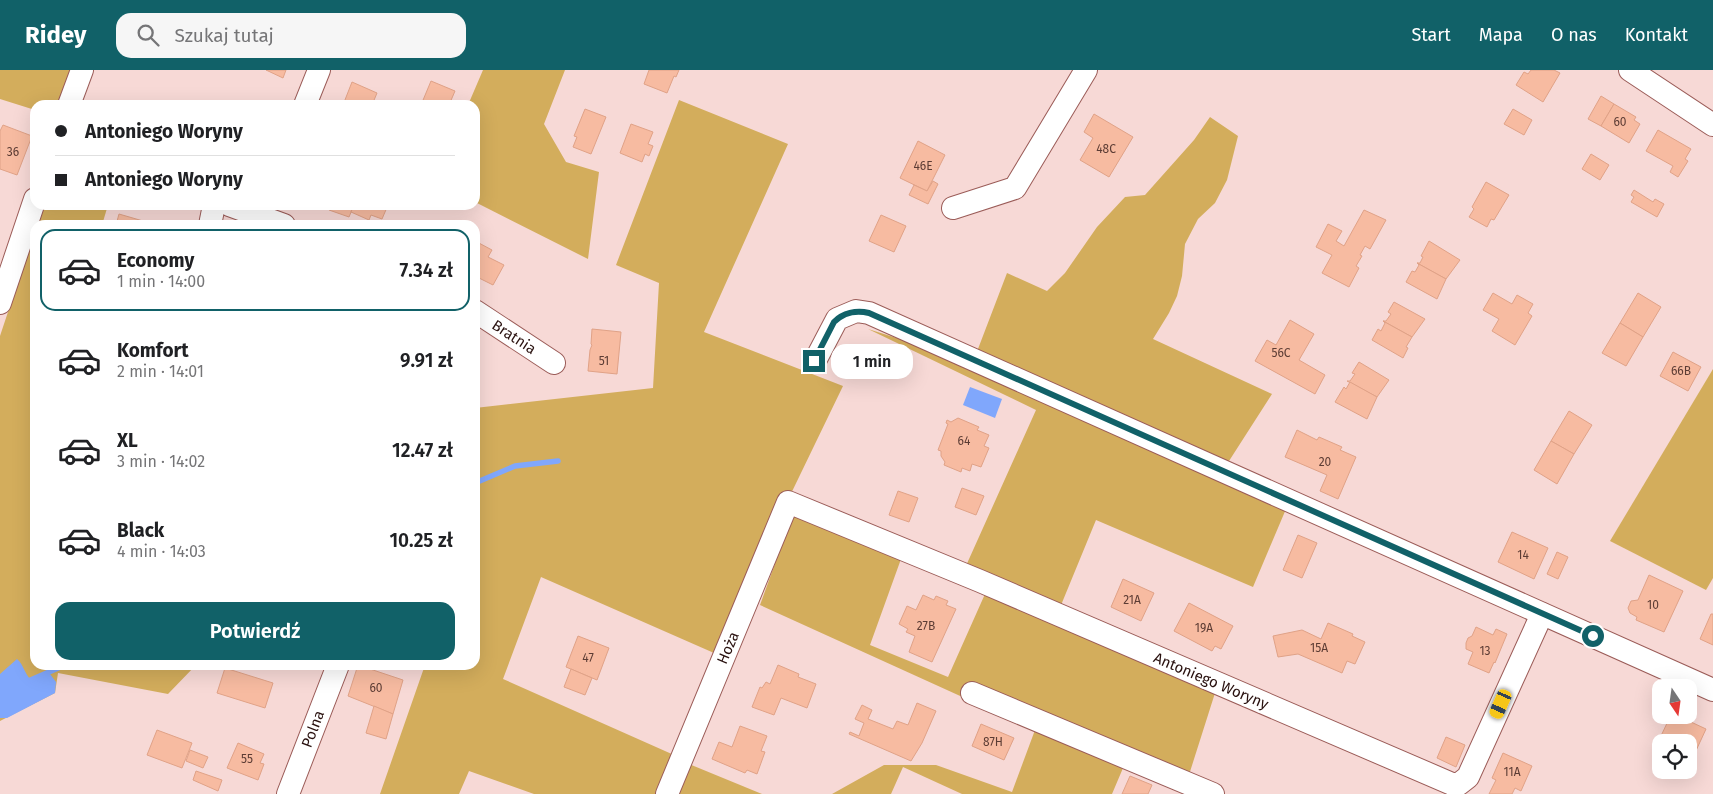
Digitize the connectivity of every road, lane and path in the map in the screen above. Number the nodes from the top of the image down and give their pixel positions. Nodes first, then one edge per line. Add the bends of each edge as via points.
1 (82, 70) edge
2 (319, 70) edge
3 (1086, 70) edge
4 (1630, 70) edge
5 (71, 100) edge
6 (307, 100) edge
7 (1713, 125) edge
8 (953, 208) dead end
9 (31, 210) edge
10 (243, 210) edge
11 (270, 220) edge
12 (0, 303) edge
13 (480, 314) edge
14 (814, 361) dead end
15 (554, 363) dead end
16 (788, 502) joint
17 (1542, 614) junction
18 (336, 670) edge
19 (1713, 690) edge
20 (972, 693) dead end
21 (288, 794) edge
22 (667, 794) edge
23 (1213, 794) edge

1 - 5 street
2 - 6 street
3 - 8 street via 1015,188
4 - 7 street
9 - 12 street
10 - 11 street
13 - 15 street, Bratnia
14 - 17 street via 837,319 856,311 869,313
16 - 17 street, Antoniego Woryny via 1452,784 1459,784 1468,777
16 - 22 street, Hoża
17 - 19 street
18 - 21 street, Polna
20 - 23 street

